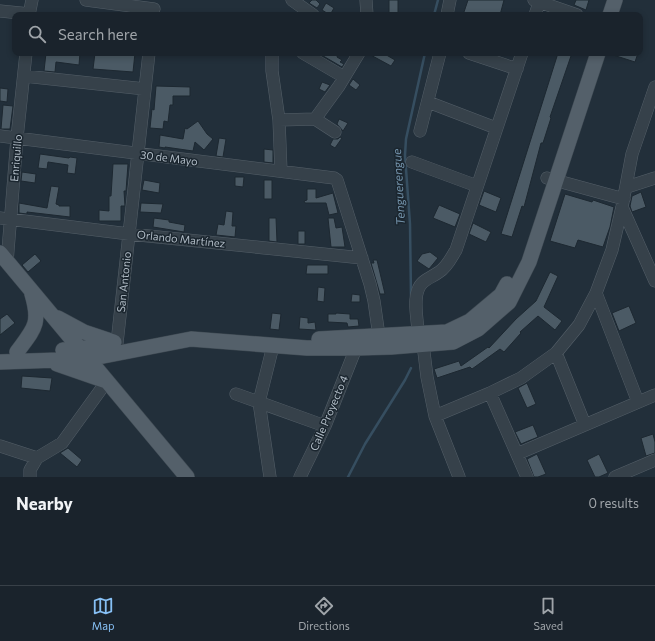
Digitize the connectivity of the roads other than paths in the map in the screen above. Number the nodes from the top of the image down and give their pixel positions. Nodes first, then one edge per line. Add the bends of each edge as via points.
1 (32, 0) edge
2 (86, 0) edge
3 (292, 0) edge
4 (366, 0) edge
5 (450, 0) edge
6 (604, 0) edge
7 (615, 0) edge
8 (538, 1) edge
9 (155, 8) edge
10 (0, 11) edge
11 (12, 12) edge
12 (30, 12) edge
13 (308, 12) edge
14 (367, 12) edge
15 (448, 12) edge
16 (536, 12) edge
17 (569, 12) edge
18 (601, 12) edge
19 (611, 12) edge
20 (26, 56) edge
21 (149, 56) edge
22 (272, 56) edge
23 (357, 56) edge
24 (439, 56) edge
25 (478, 56) edge
26 (521, 56) edge
27 (586, 56) edge
28 (597, 56) edge
29 (319, 57) edge
30 (517, 69) junction
31 (24, 76) junction
32 (344, 77) junction
33 (655, 87) edge
34 (145, 89) junction
35 (428, 102) junction
36 (314, 118) junction
37 (279, 120) junction
38 (496, 128) junction
39 (420, 131) dead end
40 (335, 132) dead end
41 (0, 136) edge
42 (17, 138) junction
43 (138, 154) junction
44 (412, 162) dead end
45 (281, 171) junction
46 (655, 178) edge
47 (552, 180) junction
48 (477, 186) junction
49 (624, 198) junction
50 (5, 219) edge
51 (129, 234) junction
52 (4, 258) edge
53 (362, 258) junction
54 (655, 281) edge
55 (30, 289) junction
56 (596, 293) junction
57 (48, 311) junction
58 (379, 336) junction
59 (421, 339) junction
60 (273, 346) junction
61 (116, 348) junction
62 (356, 348) junction
63 (0, 352) edge
64 (18, 352) junction
65 (556, 353) junction
66 (84, 354) junction
67 (43, 360) junction
68 (0, 362) edge
69 (107, 381) junction
70 (236, 394) dead end
71 (490, 394) junction
72 (655, 395) edge
73 (259, 402) junction
74 (638, 402) junction
75 (435, 416) junction
76 (585, 425) junction
77 (325, 426) junction
78 (0, 446) edge
79 (517, 454) junction
80 (37, 458) junction
81 (655, 460) edge
82 (30, 477) edge
83 (187, 477) edge
84 (270, 477) edge
85 (300, 477) edge
86 (459, 477) edge
87 (527, 477) edge
88 (615, 477) edge

1 - 12 street
2 - 9 street
3 - 13 street
4 - 14 street
5 - 15 street
6 - 18 main road
7 - 19 main road
8 - 16 street
8 - 17 street
10 - 11 street
20 - 31 street, Enriquillo
21 - 34 street, San Antonio
22 - 37 street
23 - 32 street
24 - 35 street
25 - 30 street
26 - 30 street
27 - 47 main road
28 - 47 main road
29 - 32 street
30 - 38 street
31 - 34 street
31 - 42 street, Enriquillo
32 - 36 street
33 - 49 street via 632,154
34 - 43 street, San Antonio
35 - 38 street
35 - 39 street
36 - 37 street
36 - 40 street
37 - 45 street
38 - 48 street
41 - 42 street, 30 de Mayo
42 - 43 street, 30 de Mayo
42 - 50 street, Enriquillo
43 - 45 street, 30 de Mayo
43 - 51 street, San Antonio
44 - 48 street
45 - 53 street, 30 de Mayo via 337,180
46 - 49 street
47 - 49 street
47 - 59 main road via 520,259 501,295 470,321 447,332
48 - 59 street via 456,250 440,272 421,283 418,290 416,300
49 - 54 street
49 - 56 street via 612,250
50 - 51 street, Orlando Martínez
50 - 52 street, Enriquillo
51 - 53 street, Orlando Martínez
51 - 61 street, San Antonio
52 - 55 main road
53 - 58 street via 374,301
55 - 57 main road
55 - 64 main road via 36,308 35,327
56 - 65 street via 578,325
56 - 74 street
57 - 61 main road
57 - 66 main road
58 - 59 main road
58 - 61 main road via 308,340 192,331
59 - 62 main road
59 - 75 street
60 - 61 main road via 191,339
60 - 62 main road
60 - 73 street
61 - 66 main road
61 - 69 main road via 104,370
62 - 77 street, Calle Proyecto 4
63 - 64 main road
64 - 66 main road
65 - 71 street via 521,378
65 - 76 street
66 - 67 main road
66 - 69 main road
67 - 68 main road
67 - 69 main road
69 - 80 street via 62,443
69 - 83 main road
70 - 73 street
71 - 75 street
71 - 79 street
72 - 74 street
73 - 77 street
73 - 84 street
74 - 76 street
75 - 86 street
76 - 79 street
77 - 85 street, Calle Proyecto 4
78 - 80 street
79 - 87 street
80 - 82 street via 30,470
81 - 88 street

